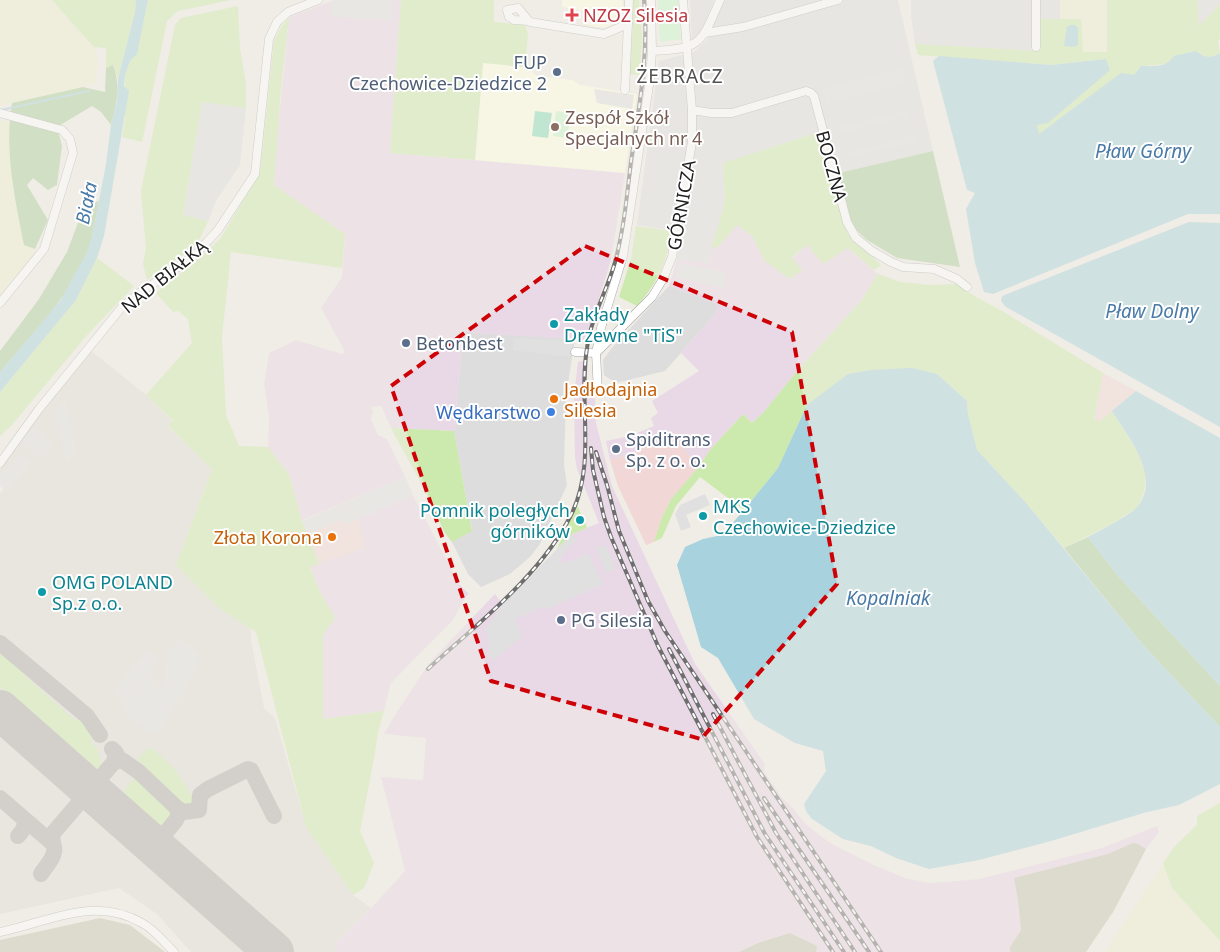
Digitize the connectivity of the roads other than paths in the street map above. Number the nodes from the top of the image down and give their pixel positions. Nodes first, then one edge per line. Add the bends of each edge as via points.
1 (318, 0) edge
2 (628, 0) edge
3 (651, 0) edge
4 (683, 0) edge
5 (720, 0) edge
6 (838, 0) edge
7 (1036, 0) edge
8 (529, 20) dead end
9 (628, 24) junction
10 (705, 33) junction
11 (1036, 47) dead end
12 (686, 48) junction
13 (652, 51) junction
14 (625, 90) dead end
15 (692, 110) junction
16 (0, 113) edge
17 (967, 287) dead end
18 (0, 303) edge
19 (575, 352) dead end
20 (596, 353) junction
21 (598, 392) dead end
22 (0, 463) edge
23 (0, 932) edge
24 (174, 952) edge

1 - 22 street, NAD BIAŁKĄ via 288,12 277,22 269,39 255,174 218,230 193,257 122,307 39,409
2 - 9 street
3 - 13 street
4 - 12 street, GÓRNICZA
5 - 10 street
6 - 10 street via 744,27
7 - 11 street
8 - 9 street via 604,34
9 - 14 street
10 - 12 street
12 - 13 street
12 - 15 street, GÓRNICZA
13 - 20 street via 623,256
15 - 17 street, BOCZNA via 732,113 806,91 811,93 847,222 856,238 891,262 903,267 934,269
15 - 20 street, GÓRNICZA via 692,142 672,257 652,297
16 - 18 street via 62,130 70,139 73,153 44,249
19 - 20 street
20 - 21 street
23 - 24 street via 86,910 106,910 143,923

